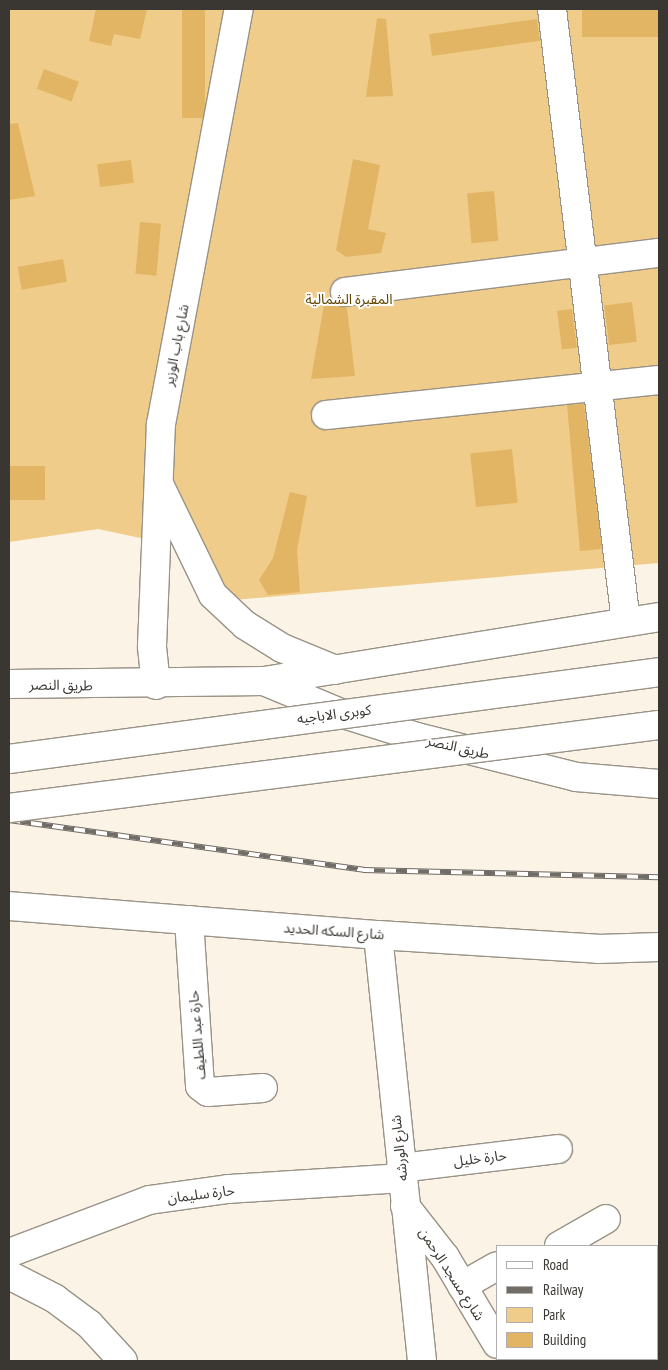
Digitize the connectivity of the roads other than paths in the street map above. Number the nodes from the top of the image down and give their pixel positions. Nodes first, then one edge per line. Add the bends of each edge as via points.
1 (239, 9) edge
2 (552, 9) edge
3 (659, 253) edge
4 (582, 260) junction
5 (345, 292) dead end
6 (659, 380) edge
7 (597, 388) junction
8 (326, 416) dead end
9 (157, 480) junction
10 (659, 617) edge
11 (626, 622) junction
12 (336, 670) junction
13 (659, 672) edge
14 (264, 681) junction
15 (9, 684) edge
16 (156, 686) junction
17 (659, 725) edge
18 (9, 759) edge
19 (659, 784) edge
20 (9, 808) edge
21 (9, 906) edge
22 (189, 920) junction
23 (378, 935) junction
24 (659, 947) edge
25 (263, 1088) dead end
26 (558, 1149) dead end
27 (401, 1173) junction
28 (405, 1206) junction
29 (606, 1219) dead end
30 (561, 1245) edge
31 (9, 1253) edge
32 (496, 1267) edge
33 (9, 1276) edge
34 (462, 1286) junction
35 (496, 1342) edge
36 (123, 1361) edge
37 (422, 1361) edge

1 - 9 main road, شارع باب الوزير via 161,424
2 - 4 main road
3 - 4 main road
4 - 5 main road
4 - 7 main road
6 - 7 main road
7 - 8 main road
7 - 11 main road
9 - 12 main road via 214,595 245,625 275,643
9 - 16 main road, شارع باب الوزير via 152,646
10 - 11 main road, طريق النصر
11 - 12 main road, طريق النصر
12 - 14 main road, طريق النصر
13 - 18 main road, كوبرى الاباجيه, bridge
14 - 16 main road, طريق النصر
14 - 19 main road, طريق النصر via 343,714 417,738 576,777
15 - 16 main road, طريق النصر
17 - 20 main road, bridge
21 - 22 main road, شارع السكه الحديد
22 - 23 main road, شارع السكه الحديد
22 - 25 main road, حارة عبد اللطيف via 200,1086 208,1092
23 - 24 main road, شارع السكه الحديد via 598,948
23 - 27 main road, شارع الورشه
26 - 27 main road, حارة خليل
27 - 28 main road, شارع الورشه
27 - 31 main road, حارة سليمان via 228,1189 150,1200
28 - 34 main road, شارع مسجد الرحمن
28 - 37 main road, شارع الورشه
29 - 30 main road
32 - 34 main road
33 - 36 main road via 54,1298 89,1324
34 - 35 main road, شارع مسجد الرحمن

